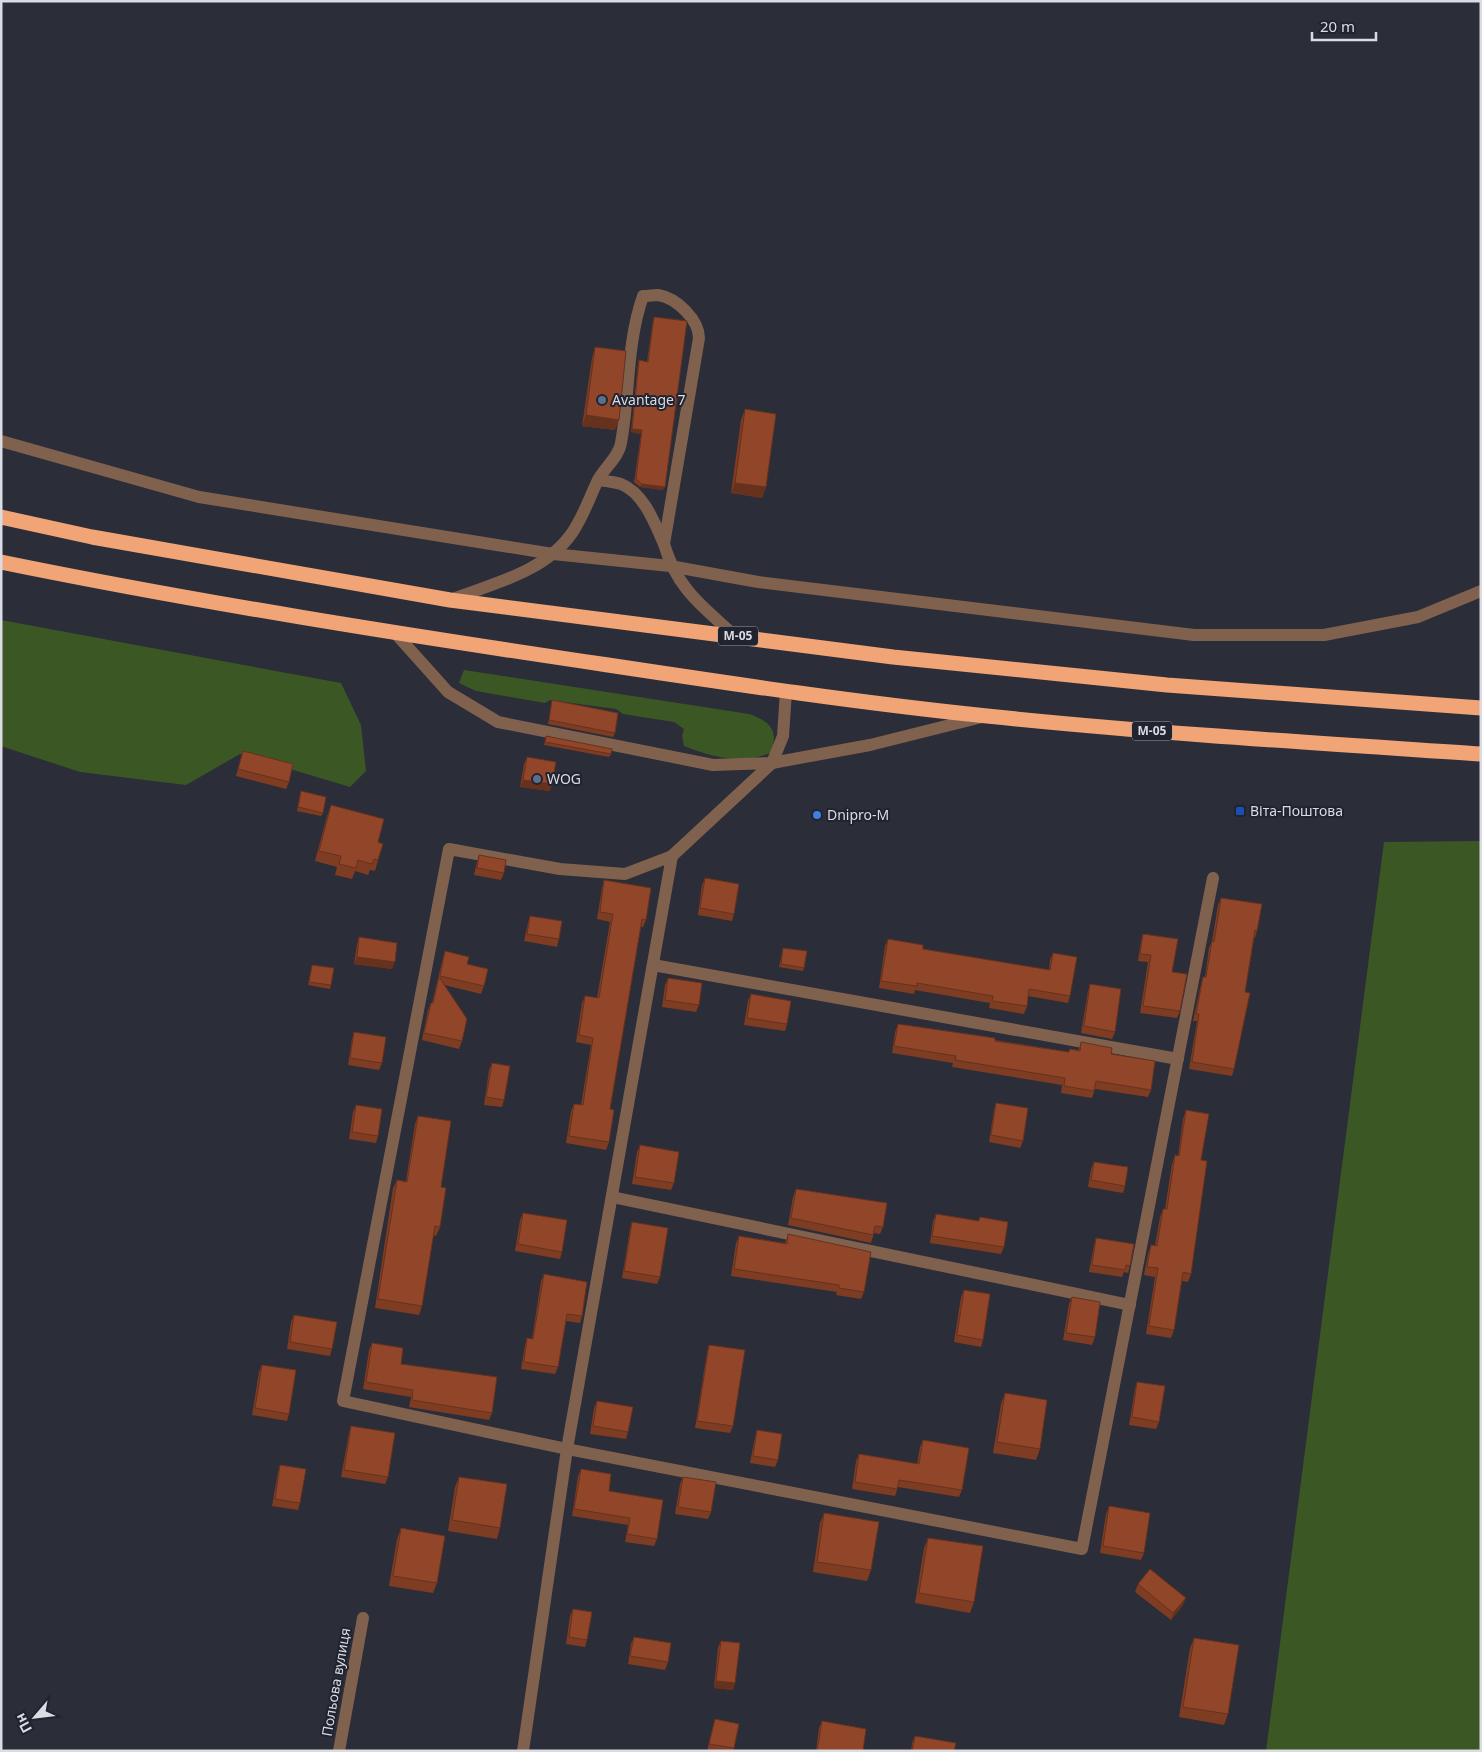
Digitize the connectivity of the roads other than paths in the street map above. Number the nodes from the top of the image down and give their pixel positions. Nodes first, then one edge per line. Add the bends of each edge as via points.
1 (1, 441) edge
2 (598, 480) junction
3 (1, 517) edge
4 (664, 544) junction
5 (554, 554) junction
6 (1, 562) edge
7 (670, 566) junction
8 (1481, 591) edge
9 (450, 600) junction
10 (396, 634) junction
11 (735, 636) junction
12 (786, 691) junction
13 (1481, 708) edge
14 (986, 716) junction
15 (1481, 754) edge
16 (772, 763) junction
17 (672, 856) junction
18 (1213, 878) dead end
19 (653, 965) junction
20 (1178, 1059) junction
21 (612, 1197) junction
22 (1130, 1305) junction
23 (567, 1449) junction
24 (363, 1618) dead end
25 (339, 1751) edge
26 (523, 1751) edge

1 - 5 street via 199,497
2 - 4 street via 622,485 634,492
2 - 4 street via 621,446 635,319 643,296 660,295 681,307 699,327
2 - 5 street via 572,533
3 - 9 highway, М-05 via 92,537
4 - 7 street
5 - 7 street
5 - 9 street via 518,575
6 - 10 highway, М-05
7 - 8 street via 758,582 1194,635 1324,635 1418,617
7 - 11 street via 692,597
9 - 11 highway, М-05
10 - 12 highway, М-05
10 - 16 street via 448,692 498,722 712,765
11 - 13 highway, М-05 via 893,657 1167,685
12 - 14 highway, М-05
12 - 16 street via 783,736
14 - 15 highway, М-05
14 - 16 street
16 - 17 street
17 - 19 street
17 - 23 street via 625,874 560,869 449,849 343,1402
18 - 20 street
19 - 20 street
19 - 21 street
20 - 22 street
21 - 22 street
21 - 23 street
22 - 23 street via 1082,1549
23 - 26 street
24 - 25 street, Польова вулиця

